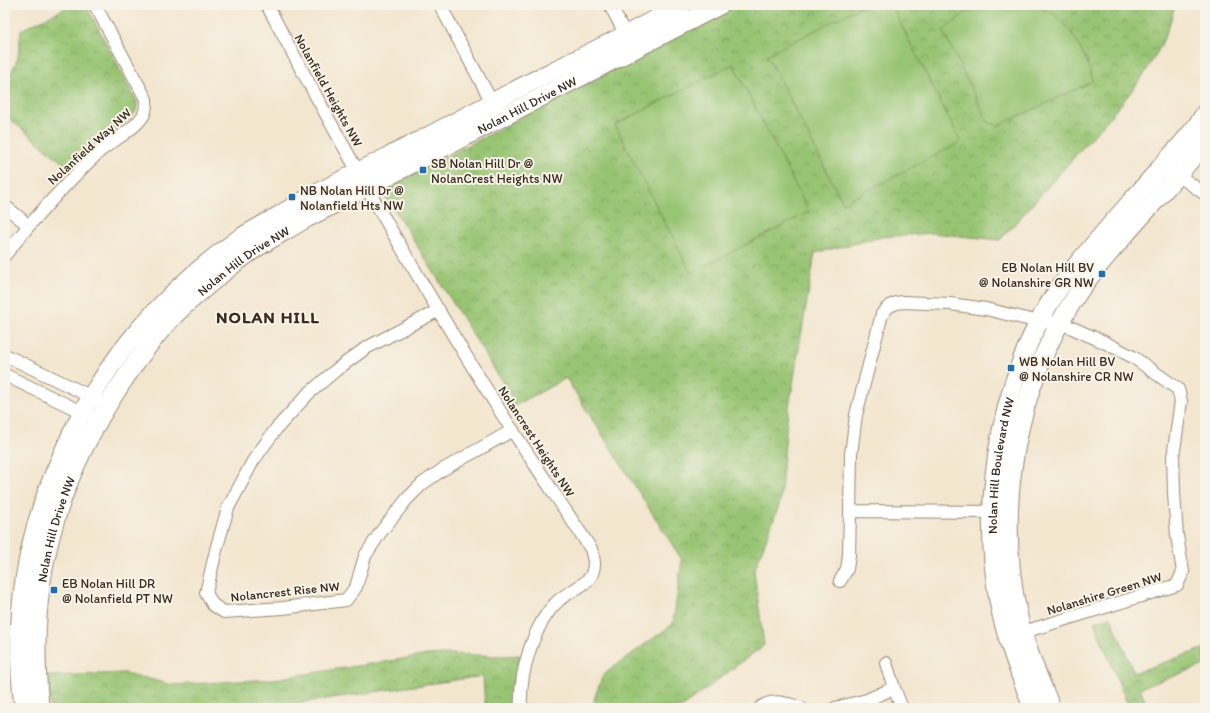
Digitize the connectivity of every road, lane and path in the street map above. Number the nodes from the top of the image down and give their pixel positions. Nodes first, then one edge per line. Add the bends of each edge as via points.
1 (95, 5) edge
2 (267, 5) edge
3 (440, 5) edge
4 (610, 5) edge
5 (682, 5) edge
6 (720, 5) edge
7 (630, 43) junction
8 (496, 110) junction
9 (1205, 113) edge
10 (1205, 141) edge
11 (1163, 164) junction
12 (358, 172) junction
13 (1178, 175) junction
14 (366, 188) junction
15 (1205, 194) edge
16 (5, 206) edge
17 (28, 225) junction
18 (5, 255) edge
19 (439, 310) junction
20 (1050, 323) junction
21 (5, 355) edge
22 (5, 375) edge
23 (99, 401) junction
24 (90, 416) junction
25 (513, 430) junction
26 (850, 511) junction
27 (1000, 512) junction
28 (840, 581) dead end
29 (20, 630) edge
30 (1015, 635) junction
31 (886, 663) dead end
32 (894, 688) junction
33 (24, 708) edge
34 (40, 708) edge
35 (520, 708) edge
36 (760, 708) edge
37 (801, 708) edge
38 (835, 708) edge
39 (902, 708) edge
40 (1034, 708) edge
41 (1051, 708) edge

1 - 17 street, Nolanfield Way NW via 146,99 146,112 139,122 105,147 79,171
2 - 12 street, Nolanfield Heights NW
3 - 8 street
4 - 7 street
5 - 7 street, Nolan Hill Drive NW
6 - 7 street, Nolan Hill Drive NW
7 - 8 street, Nolan Hill Drive NW
8 - 12 street, Nolan Hill Drive NW
8 - 14 street, Nolan Hill Drive NW
9 - 11 street, Nolan Hill Boulevard NW
10 - 13 street, Nolan Hill Boulevard NW
11 - 13 street
11 - 20 street, Nolan Hill Boulevard NW via 1071,273 1054,297
12 - 14 street, Nolanfield Heights NW
12 - 23 street, Nolan Hill Drive NW via 239,239 206,264 150,317 123,350
13 - 15 street
13 - 20 street, Nolan Hill Boulevard NW
14 - 19 street, Nolancrest Heights NW
14 - 23 street, Nolan Hill Drive NW via 308,218 231,266 184,306 155,336 130,371
16 - 17 street
17 - 18 street, Nolanfield Way NW
19 - 25 street, Nolancrest Heights NW
19 - 25 street, Nolancrest Rise NW via 366,348 308,394 276,428 253,461 228,508 206,593 213,605 224,612 346,600 356,587 365,556 380,532 412,494 442,470
20 - 26 street, Nolanshire Green NW via 950,304 903,302 887,306 882,314 856,415 851,454
20 - 27 street, Nolan Hill Boulevard NW via 1025,354 1002,428 994,475
20 - 30 street, Nolanshire Green NW via 1106,343 1178,389 1181,401 1173,457 1174,493 1183,572 1177,585
21 - 23 street
22 - 24 street
23 - 24 street, Nolan Hill Drive NW
24 - 29 street, Nolan Hill Drive NW via 57,514 40,591
25 - 35 street, Nolancrest Heights NW via 591,549 595,564 590,577 559,600 535,636 523,678
26 - 27 street
26 - 28 street via 849,555 847,569
27 - 30 street, Nolan Hill Boulevard NW via 994,561 998,596
29 - 33 street, Nolan Hill Drive NW
29 - 34 street, Nolan Hill Drive NW via 37,657
30 - 40 street, Nolan Hill Boulevard NW via 1016,664
30 - 41 street, Nolan Hill Boulevard NW via 1030,655
31 - 32 street
32 - 38 street via 866,700
32 - 39 street
36 - 37 street via 766,703 785,702

